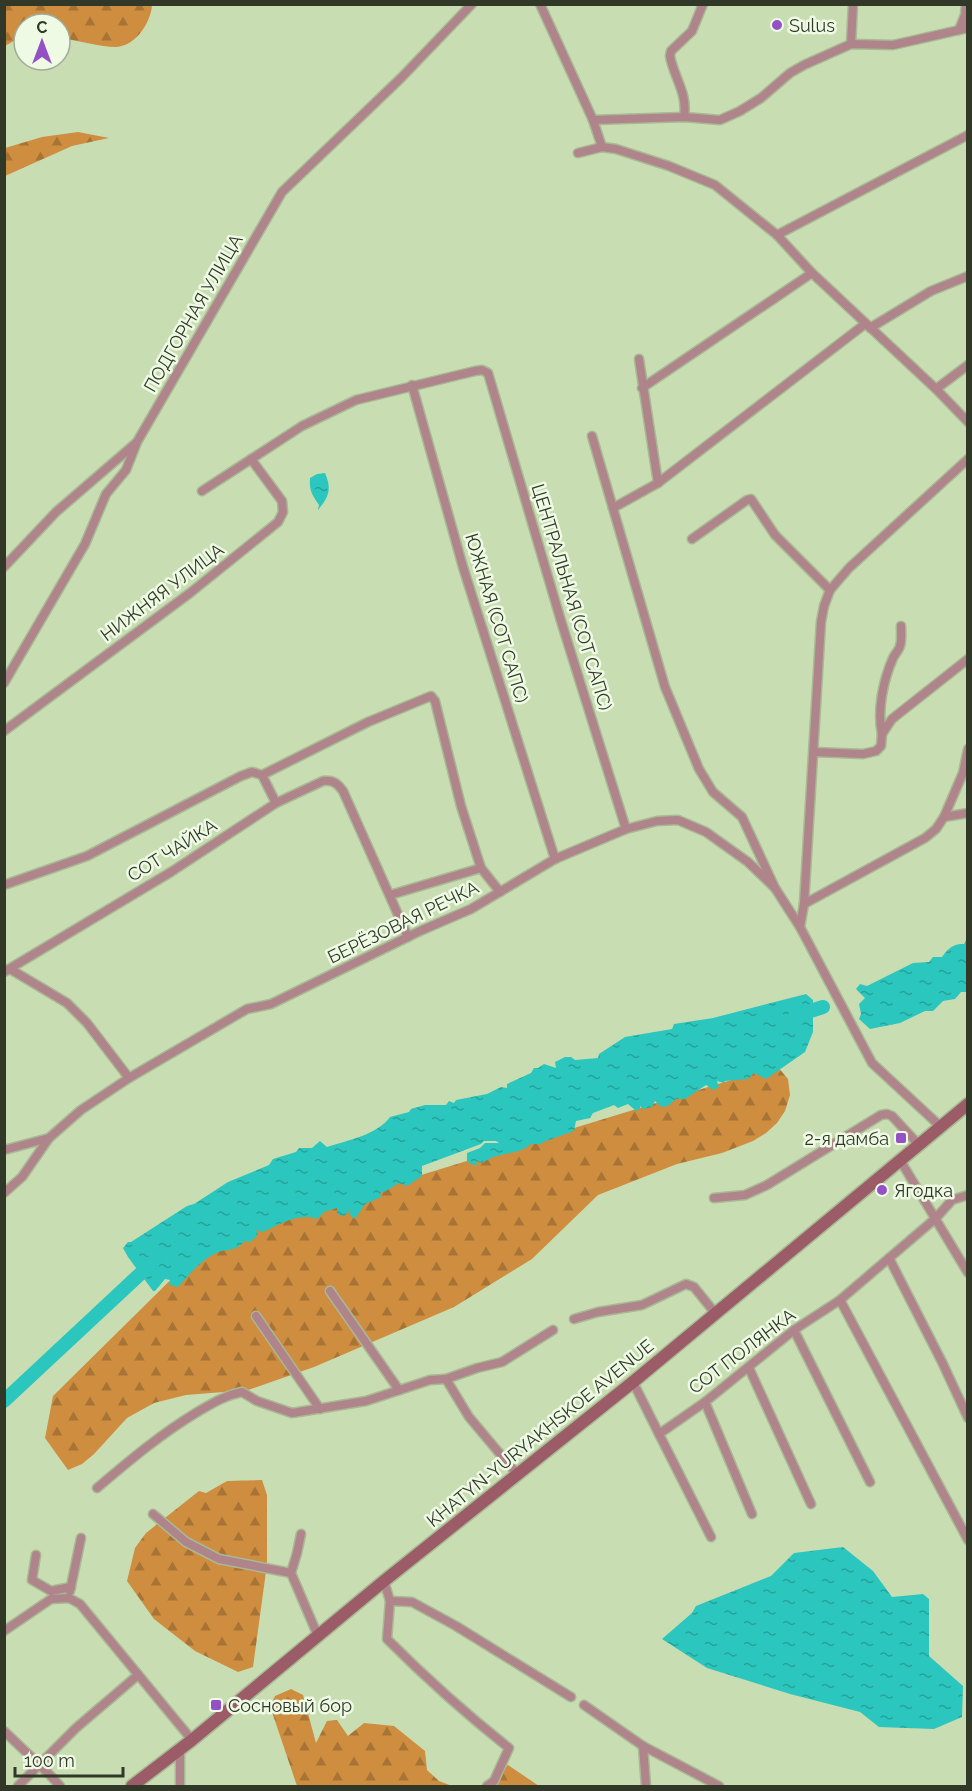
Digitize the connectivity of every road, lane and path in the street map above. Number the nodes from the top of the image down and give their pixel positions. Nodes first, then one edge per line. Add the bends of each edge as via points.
1 (472, 4) edge
2 (540, 4) edge
3 (703, 4) edge
4 (853, 4) edge
5 (966, 4) edge
6 (966, 15) edge
7 (963, 29) edge
8 (851, 45) junction
9 (684, 117) junction
10 (593, 120) junction
11 (968, 135) edge
12 (602, 147) junction
13 (578, 153) dead end
14 (777, 235) junction
15 (812, 273) junction
16 (968, 276) edge
17 (867, 326) junction
18 (639, 360) dead end
19 (968, 365) edge
20 (412, 385) junction
21 (642, 388) junction
22 (936, 389) junction
23 (968, 422) edge
24 (592, 436) dead end
25 (137, 442) junction
26 (251, 459) junction
27 (968, 459) edge
28 (658, 483) junction
29 (202, 491) dead end
30 (613, 508) junction
31 (692, 539) dead end
32 (4, 567) edge
33 (830, 590) junction
34 (901, 626) dead end
35 (968, 659) edge
36 (4, 683) edge
37 (4, 731) edge
38 (882, 734) junction
39 (968, 749) edge
40 (814, 752) junction
41 (262, 776) junction
42 (276, 802) junction
43 (968, 813) edge
44 (944, 817) junction
45 (626, 829) junction
46 (555, 860) junction
47 (481, 868) junction
48 (4, 885) edge
49 (775, 888) junction
50 (500, 892) junction
51 (390, 895) junction
52 (804, 904) junction
53 (800, 927) junction
54 (408, 937) junction
55 (7, 971) edge
56 (129, 1078) junction
57 (968, 1104) edge
58 (940, 1126) junction
59 (49, 1138) junction
60 (918, 1144) junction
61 (4, 1150) edge
62 (900, 1160) junction
63 (4, 1193) edge
64 (968, 1195) edge
65 (714, 1198) dead end
66 (936, 1218) junction
67 (889, 1258) junction
68 (968, 1272) edge
69 (330, 1291) dead end
70 (840, 1300) junction
71 (716, 1313) junction
72 (256, 1316) dead end
73 (574, 1320) dead end
74 (553, 1330) dead end
75 (794, 1330) junction
76 (748, 1368) junction
77 (446, 1379) junction
78 (633, 1382) junction
79 (399, 1390) junction
80 (705, 1402) junction
81 (320, 1409) junction
82 (968, 1418) edge
83 (659, 1434) junction
84 (517, 1474) junction
85 (870, 1482) dead end
86 (97, 1488) dead end
87 (812, 1504) dead end
88 (153, 1514) dead end
89 (752, 1514) dead end
90 (300, 1534) dead end
91 (711, 1537) dead end
92 (81, 1538) dead end
93 (968, 1539) edge
94 (36, 1555) dead end
95 (291, 1573) junction
96 (384, 1581) junction
97 (71, 1587) junction
98 (69, 1598) junction
99 (390, 1601) junction
100 (4, 1631) edge
101 (318, 1636) junction
102 (138, 1675) junction
103 (571, 1697) dead end
104 (584, 1706) dead end
105 (4, 1731) edge
106 (192, 1740) junction
107 (643, 1746) junction
108 (180, 1750) junction
109 (39, 1764) junction
110 (18, 1786) edge
111 (60, 1786) edge
112 (132, 1786) edge
113 (180, 1786) edge
114 (487, 1786) edge
115 (646, 1786) edge
116 (719, 1786) edge

1 - 25 street, ПОДГОРНАЯ УЛИЦА via 282,192
2 - 10 street
3 - 9 street via 696,24 670,56 683,90
4 - 8 street
5 - 6 street
6 - 7 street
7 - 8 street via 893,45
8 - 9 street via 797,69 761,98 720,120
9 - 10 street
10 - 12 street
11 - 14 street
12 - 13 street
12 - 14 street via 669,166 716,185
14 - 15 street
15 - 17 street
15 - 21 street
16 - 17 street
17 - 22 street
17 - 28 street
18 - 21 street
19 - 22 street
20 - 26 street via 356,400 302,426
20 - 45 street, ЦЕНТРАЛЬНАЯ (СОТ САПС) via 476,370 488,374
20 - 46 street, ЮЖНАЯ (СОТ САПС) via 460,556
21 - 28 street
22 - 23 street
24 - 30 street
25 - 32 street via 56,512
25 - 36 street, ПОДГОРНАЯ УЛИЦА via 126,470 106,494 85,544
26 - 29 street
26 - 37 street, НИЖНЯЯ УЛИЦА via 282,501 283,512 278,522 190,593
27 - 33 street via 877,541
28 - 30 street
30 - 49 street via 665,687 699,769 713,792 742,817
31 - 33 street via 751,499 775,536
33 - 40 street via 821,622
34 - 38 street via 900,648 890,667 880,705
35 - 38 street via 903,709
38 - 40 street via 881,746 870,753
39 - 44 street via 963,773
40 - 52 street
41 - 42 street
41 - 47 street via 431,696
41 - 48 street via 252,772 241,776 87,856
42 - 51 street, СОТ ЧАЙКА via 322,781 337,783
42 - 55 street, СОТ ЧАЙКА via 171,872
43 - 44 street
44 - 52 street via 926,838
45 - 46 street, БЕРЁЗОВАЯ РЕЧКА
45 - 49 street, БЕРЁЗОВАЯ РЕЧКА via 678,820 706,832 748,862
46 - 50 street, БЕРЁЗОВАЯ РЕЧКА
47 - 50 street
47 - 51 street
49 - 53 street
50 - 54 street, БЕРЁЗОВАЯ РЕЧКА
51 - 54 street
52 - 53 street
53 - 58 street via 872,1063
54 - 56 street, БЕРЁЗОВАЯ РЕЧКА via 271,1004 247,1009
55 - 56 street via 67,1003
56 - 59 street, БЕРЁЗОВАЯ РЕЧКА via 81,1110
57 - 58 main road, KHATYN-YURYAKHSKOE AVENUE
58 - 60 main road, KHATYN-YURYAKHSKOE AVENUE
59 - 61 street
59 - 63 street via 22,1177
60 - 62 main road, KHATYN-YURYAKHSKOE AVENUE
60 - 65 street via 892,1116 881,1115 767,1185 745,1195
62 - 66 street
62 - 71 main road, KHATYN-YURYAKHSKOE AVENUE
64 - 66 street, СОТ ПОЛЯНКА via 952,1200
66 - 67 street, СОТ ПОЛЯНКА
66 - 68 street
67 - 70 street, СОТ ПОЛЯНКА
67 - 82 street
69 - 79 street
70 - 75 street, СОТ ПОЛЯНКА
70 - 93 street
71 - 73 street via 694,1287 686,1284 642,1305
71 - 78 main road, KHATYN-YURYAKHSKOE AVENUE
72 - 81 street
74 - 77 street via 502,1362
75 - 76 street, СОТ ПОЛЯНКА
75 - 85 street
76 - 80 street, СОТ ПОЛЯНКА
76 - 87 street
77 - 79 street
77 - 84 street via 469,1417
78 - 83 street
78 - 84 main road, KHATYN-YURYAKHSKOE AVENUE
79 - 81 street
80 - 83 street, СОТ ПОЛЯНКА
80 - 89 street
81 - 86 street via 292,1413 242,1392 230,1394 144,1448
83 - 91 street
84 - 96 main road, KHATYN-YURYAKHSKOE AVENUE
88 - 95 street via 186,1542 219,1559
90 - 95 street
92 - 97 street
94 - 97 street via 32,1580 51,1591
95 - 101 street
96 - 99 street
96 - 101 main road, KHATYN-YURYAKHSKOE AVENUE
97 - 98 street
98 - 100 street via 51,1599
98 - 102 street via 80,1604
99 - 103 street via 412,1602
99 - 114 street via 387,1639 460,1709 509,1748 494,1781
101 - 106 main road, KHATYN-YURYAKHSKOE AVENUE
102 - 106 street
102 - 109 street
104 - 107 street
105 - 109 street
106 - 108 main road, KHATYN-YURYAKHSKOE AVENUE
107 - 115 street
107 - 116 street
108 - 112 main road, KHATYN-YURYAKHSKOE AVENUE
108 - 113 street
109 - 110 street
109 - 111 street

